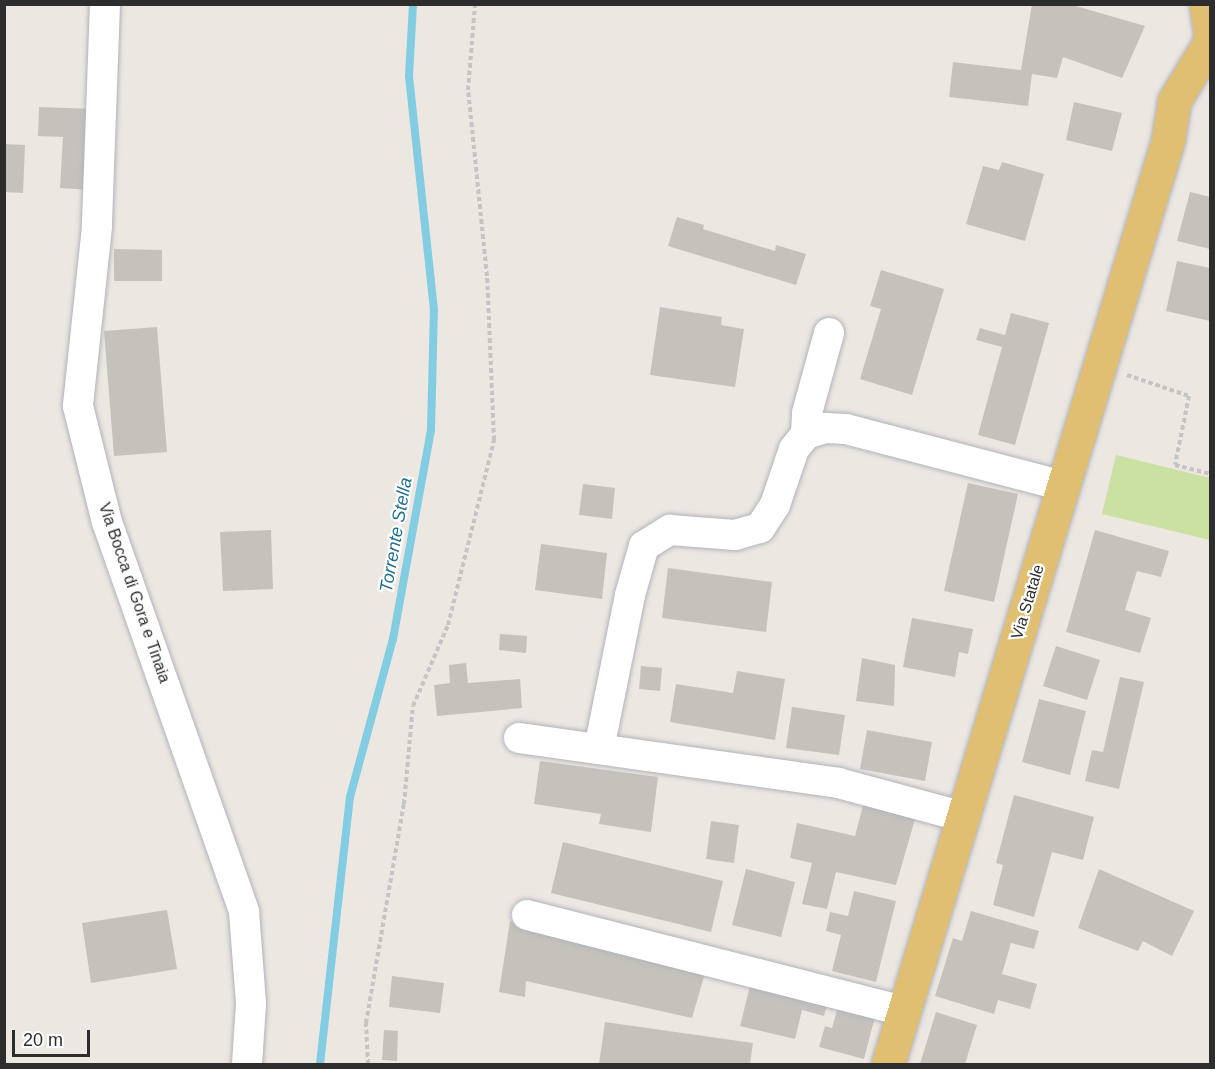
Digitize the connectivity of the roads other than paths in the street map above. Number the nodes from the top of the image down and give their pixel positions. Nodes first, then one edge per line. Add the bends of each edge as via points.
1 (105, 4) edge
2 (1206, 4) edge
3 (1210, 34) edge
4 (1210, 42) edge
5 (1210, 83) edge
6 (1167, 140) junction
7 (829, 333) dead end
8 (806, 434) junction
9 (1063, 486) junction
10 (519, 738) dead end
11 (599, 750) junction
12 (964, 817) junction
13 (527, 915) dead end
14 (905, 1011) junction
15 (247, 1065) edge
16 (888, 1065) edge

1 - 15 street, Via Bocca di Gora e Tinaia via 97,227 78,405 107,522 244,912 251,1004
2 - 3 main road
4 - 6 main road, Via Statale via 1174,101
5 - 6 main road, Via Statale
6 - 9 main road, Via Statale
7 - 8 street via 807,413
8 - 9 street via 826,428 846,429
8 - 11 street via 794,449 776,505 760,528 735,535 670,530 644,546 630,595
9 - 12 main road, Via Statale
10 - 11 street
11 - 12 street via 838,783
12 - 14 main road, Via Statale
13 - 14 street
14 - 16 main road, Via Statale

